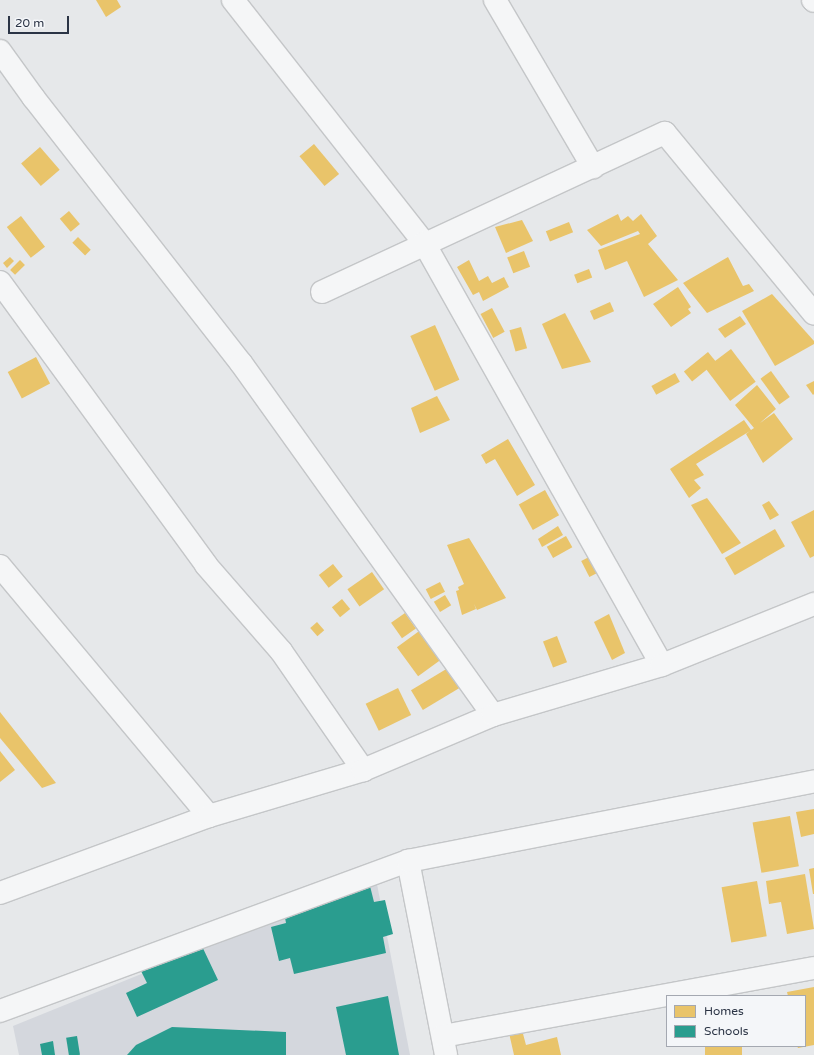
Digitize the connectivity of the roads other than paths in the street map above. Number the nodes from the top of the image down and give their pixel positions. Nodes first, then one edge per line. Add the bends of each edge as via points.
1 (233, 0) edge
2 (495, 0) edge
3 (0, 51) edge
4 (593, 167) junction
5 (424, 243) junction
6 (0, 282) edge
7 (322, 292) dead end
8 (814, 314) edge
9 (0, 566) edge
10 (814, 604) edge
11 (662, 665) junction
12 (493, 715) junction
13 (363, 770) junction
14 (814, 780) edge
15 (209, 816) junction
16 (408, 861) junction
17 (0, 893) edge
18 (814, 968) edge
19 (686, 995) edge
20 (666, 999) edge
21 (0, 1010) edge
22 (444, 1046) edge

1 - 5 street
2 - 4 street
3 - 12 street via 38,104 241,363
4 - 5 street
4 - 8 street via 665,134
5 - 7 street
5 - 11 street
6 - 13 street via 206,565 281,651
9 - 15 street
10 - 11 street
11 - 12 street
12 - 13 street
13 - 15 street
14 - 16 street
15 - 17 street
16 - 21 street
16 - 22 street
18 - 19 street
20 - 22 street

